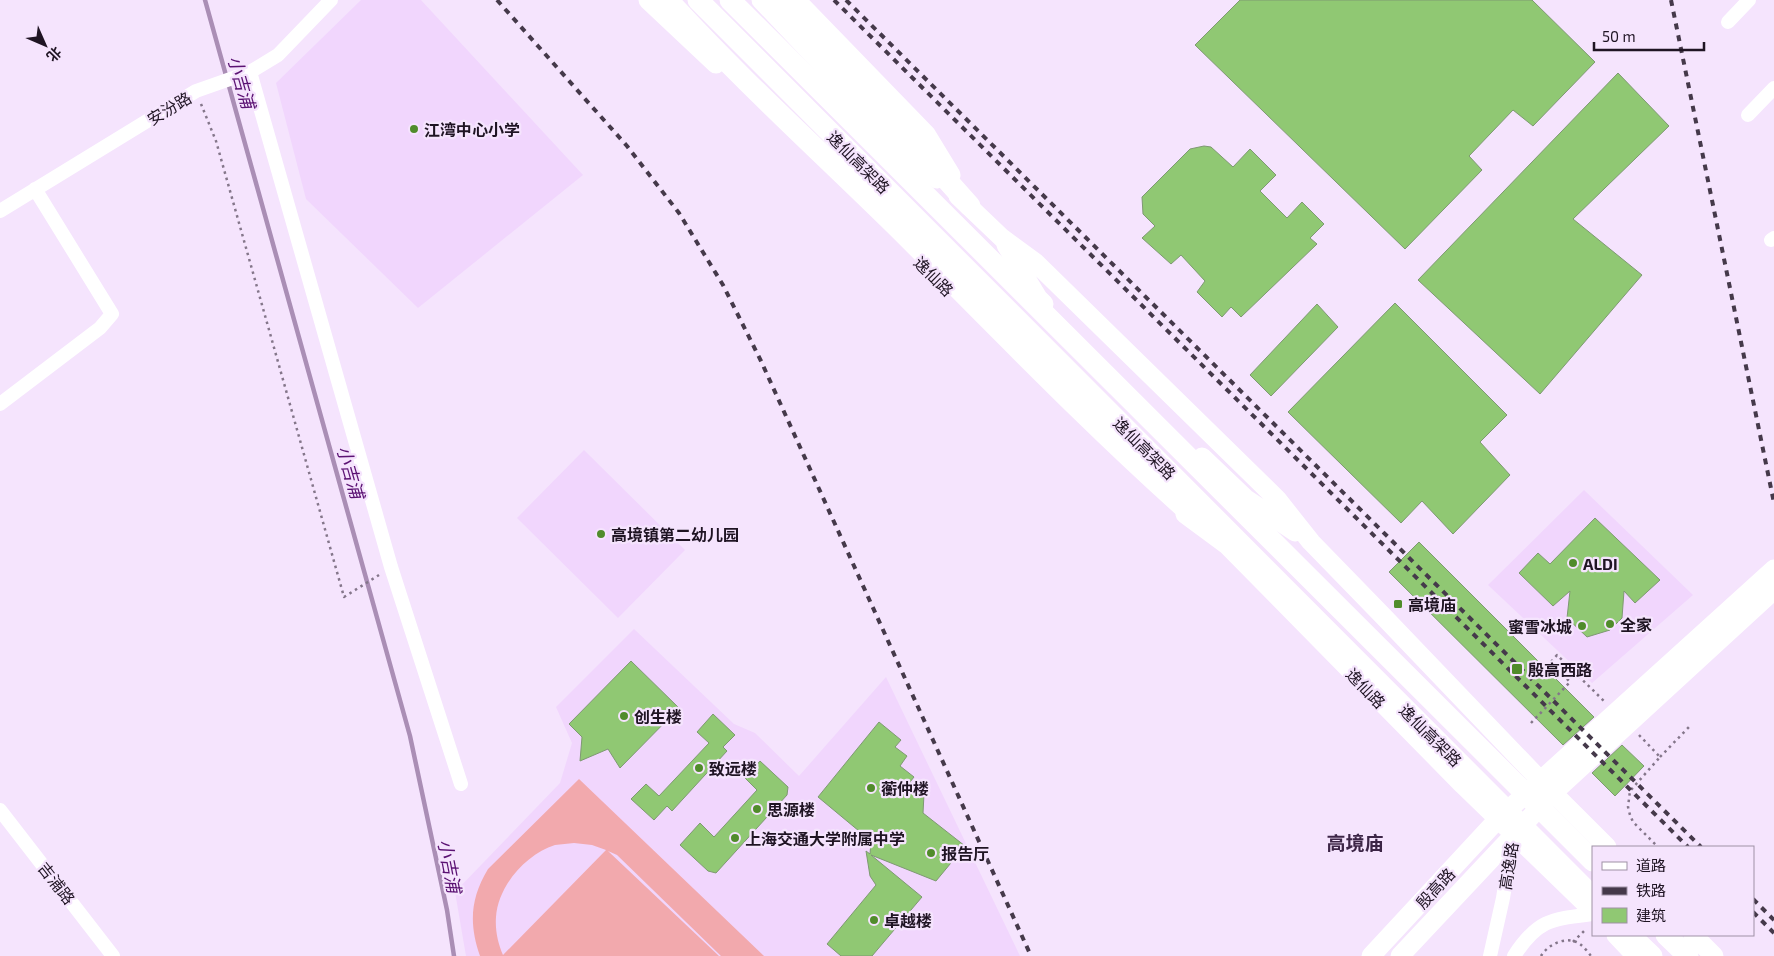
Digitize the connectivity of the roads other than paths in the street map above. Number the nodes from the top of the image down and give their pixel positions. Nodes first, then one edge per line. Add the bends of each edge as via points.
1 (330, 0) edge
2 (648, 0) edge
3 (668, 0) edge
4 (693, 0) edge
5 (698, 0) edge
6 (730, 0) edge
7 (761, 0) edge
8 (778, 0) edge
9 (796, 0) edge
10 (1749, 0) edge
11 (1728, 22) dead end
12 (250, 72) junction
13 (726, 73) junction
14 (781, 87) junction
15 (1774, 88) edge
16 (1748, 115) dead end
17 (35, 189) junction
18 (970, 206) junction
19 (0, 211) edge
20 (0, 404) edge
21 (1227, 545) junction
22 (1774, 569) edge
23 (1774, 590) edge
24 (461, 784) dead end
25 (1546, 786) junction
26 (0, 810) edge
27 (1498, 819) junction
28 (1514, 834) junction
29 (1606, 846) edge
30 (1592, 860) edge
31 (1592, 896) edge
32 (1592, 911) edge
33 (1592, 912) edge
34 (1617, 936) edge
35 (1631, 936) edge
36 (1667, 936) edge
37 (1694, 936) edge
38 (113, 956) edge
39 (1371, 956) edge
40 (1400, 956) edge
41 (1490, 956) edge
42 (1514, 956) edge
43 (1636, 956) edge
44 (1652, 956) edge
45 (1688, 956) edge
46 (1714, 956) edge

1 - 12 street, 安汾路 via 278,55
2 - 13 main road, 逸仙路
3 - 21 highway via 712,48 1126,454
4 - 14 main road, 逸仙路
5 - 31 highway, 逸仙高架路
6 - 30 highway, 逸仙高架路
7 - 18 main road via 907,154
8 - 18 highway via 889,115
9 - 18 main road via 926,134
10 - 11 street
12 - 17 street, 安汾路 via 196,91
12 - 24 street via 391,567
13 - 14 main road
13 - 21 main road, 逸仙路 via 1134,476
14 - 21 main road, 逸仙路 via 1160,464
15 - 16 street
17 - 19 street, 安汾路
17 - 20 street via 112,314 100,328
18 - 25 main road via 1002,238 1038,298 1245,498 1311,542
21 - 27 main road, 逸仙路
22 - 25 main road
23 - 25 main road
25 - 27 main road
25 - 28 main road
25 - 29 main road
26 - 38 street, 吉浦路
27 - 28 main road, 逸仙路
27 - 39 main road, 殷高路
28 - 32 main road, 逸仙路
28 - 40 main road, 殷高路
28 - 41 street, 高逸路 via 1504,898
33 - 42 street via 1542,924 1525,938
34 - 43 main road
35 - 44 highway
36 - 45 highway
37 - 46 main road

